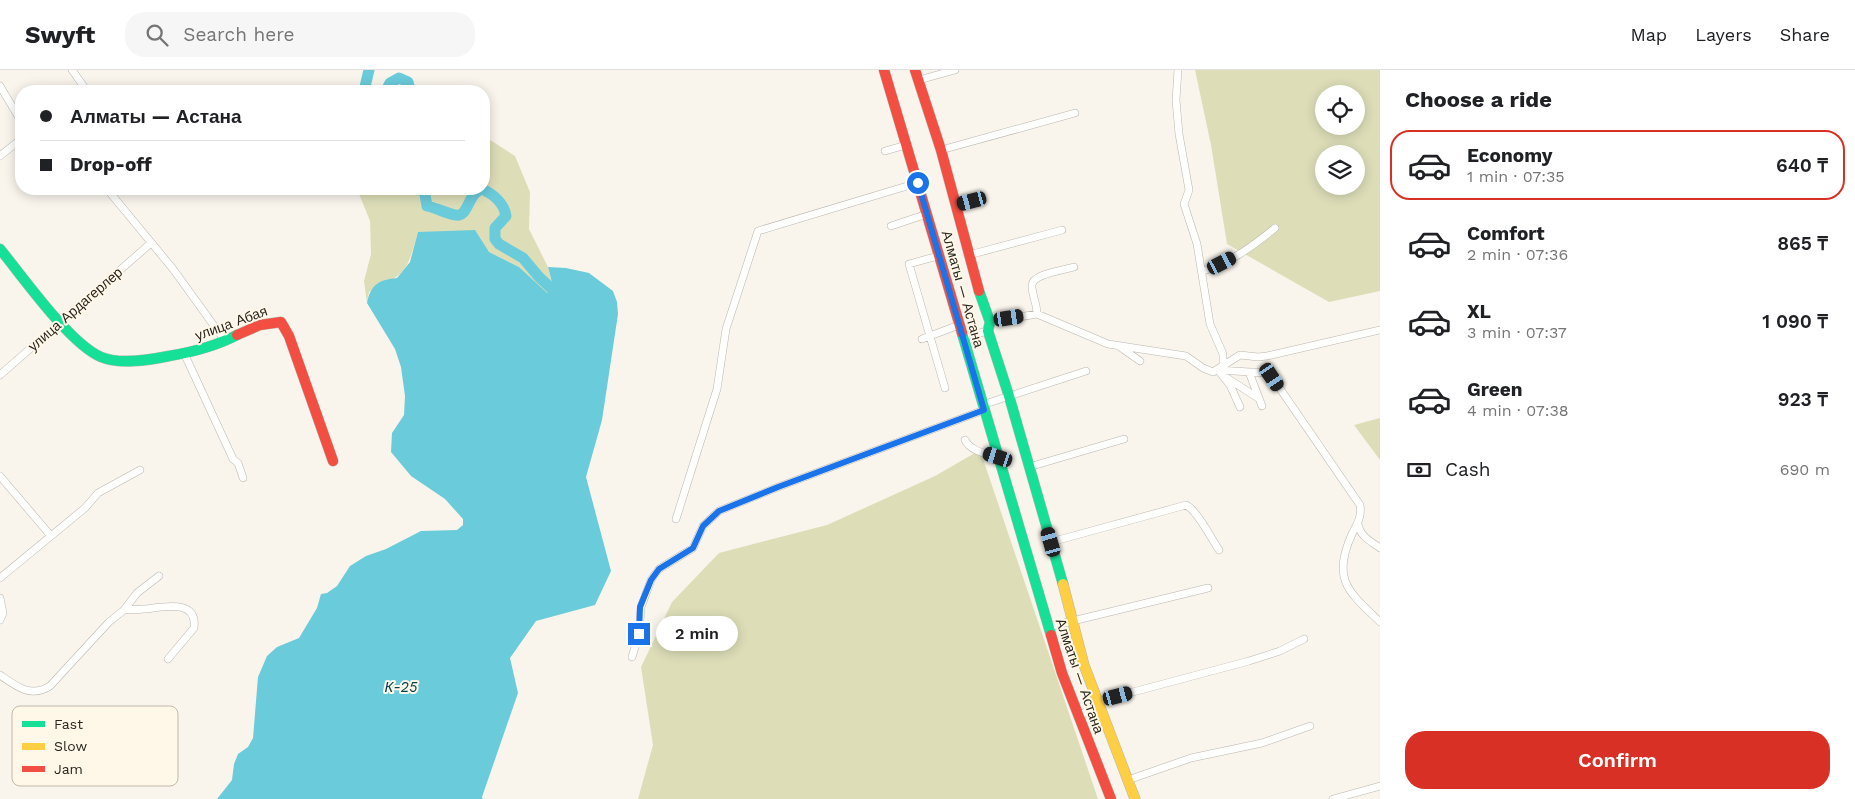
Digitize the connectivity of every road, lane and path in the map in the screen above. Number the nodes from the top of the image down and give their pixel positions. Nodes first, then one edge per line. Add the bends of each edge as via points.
1 (72, 70) edge
2 (884, 70) edge
3 (955, 70) edge
4 (1178, 70) edge
5 (917, 75) edge
6 (83, 85) edge
7 (0, 86) edge
8 (15, 111) edge
9 (1075, 112) dead end
10 (15, 144) edge
11 (906, 145) junction
12 (941, 150) junction
13 (885, 151) dead end
14 (0, 156) edge
15 (918, 183) junction
16 (112, 195) edge
17 (980, 198) dead end
18 (956, 205) junction
19 (927, 214) junction
20 (891, 226) dead end
21 (1275, 228) dead end
22 (1062, 230) dead end
23 (151, 243) junction
24 (0, 249) edge
25 (969, 255) junction
26 (938, 256) junction
27 (1074, 267) dead end
28 (1202, 271) junction
29 (1037, 314) junction
30 (61, 322) junction
31 (959, 325) junction
32 (988, 327) junction
33 (1380, 330) edge
34 (963, 337) junction
35 (926, 338) junction
36 (225, 342) junction
37 (1120, 346) junction
38 (184, 353) junction
39 (1140, 361) dead end
40 (1221, 368) junction
41 (1086, 371) dead end
42 (1249, 372) junction
43 (0, 375) edge
44 (1224, 376) junction
45 (945, 388) dead end
46 (1009, 396) junction
47 (1258, 398) junction
48 (1262, 406) dead end
49 (1240, 407) dead end
50 (983, 408) junction
51 (1124, 439) dead end
52 (965, 440) dead end
53 (998, 457) junction
54 (333, 460) dead end
55 (1029, 467) junction
56 (140, 470) dead end
57 (0, 476) edge
58 (243, 478) dead end
59 (676, 518) dead end
60 (1358, 523) junction
61 (52, 536) junction
62 (1051, 542) junction
63 (1380, 548) edge
64 (1218, 550) dead end
65 (159, 576) dead end
66 (0, 578) edge
67 (1208, 588) dead end
68 (0, 598) edge
69 (124, 610) junction
70 (0, 620) edge
71 (1073, 621) junction
72 (1380, 622) edge
73 (1048, 627) junction
74 (1304, 639) dead end
75 (632, 657) dead end
76 (168, 659) dead end
77 (0, 676) edge
78 (1097, 702) junction
79 (1078, 717) junction
80 (1310, 726) dead end
81 (1128, 780) junction
82 (1380, 786) edge
83 (1111, 799) edge
84 (1135, 799) edge
85 (1333, 799) edge

1 - 6 street
2 - 11 main road, Алматы — Астана
3 - 5 street
4 - 28 street via 1176,100 1189,190 1184,204
5 - 12 main road
7 - 8 street
9 - 12 street
10 - 14 street
11 - 13 street
11 - 15 main road, Алматы — Астана
12 - 18 main road
15 - 19 main road, Алматы — Астана
15 - 59 street via 758,231 726,329 717,389
16 - 23 street
17 - 18 street
18 - 25 main road
19 - 20 street
19 - 26 main road, Алматы — Астана
21 - 28 street via 1240,254 1215,268
22 - 25 street
23 - 30 street, улица Ардагерлер
23 - 36 street
24 - 30 main road, улица Абая
25 - 32 main road
26 - 31 main road, Алматы — Астана
26 - 35 street via 909,264
27 - 29 street via 1033,280
28 - 40 street via 1210,324 1223,354
29 - 32 street
29 - 37 street via 1099,341
30 - 38 main road, улица Абая via 80,342 104,358 142,360
30 - 43 street, улица Ардагерлер
31 - 34 main road, Алматы — Астана
31 - 35 street
32 - 34 street
32 - 46 main road
33 - 40 street via 1267,356 1240,355
34 - 50 main road, Алматы — Астана
35 - 45 street
36 - 38 main road, улица Абая
36 - 54 main road, улица Абая via 268,322 284,325
37 - 39 street
37 - 40 street via 1186,356 1211,372
38 - 58 street
40 - 42 street
40 - 44 street
41 - 46 street
42 - 47 street
42 - 60 street via 1272,377 1360,505 1362,514
44 - 47 street
44 - 49 street
46 - 50 street
46 - 55 main road
47 - 48 street
50 - 53 main road, Алматы — Астана
50 - 75 street via 719,511 703,526 693,548 659,569 651,580 640,607 639,634
51 - 55 street
52 - 53 street via 972,448
53 - 73 main road, Алматы — Астана
55 - 62 main road
56 - 61 street via 98,493
57 - 61 street
60 - 63 street via 1364,537
60 - 72 street via 1345,555 1344,577 1352,596
61 - 66 street
62 - 64 street via 1186,505 1195,513
62 - 71 main road
65 - 69 street via 137,593
67 - 71 street
68 - 70 street via 3,613
69 - 76 street via 172,605 190,613 194,628
69 - 77 street via 50,686 40,692 25,690
71 - 73 street
71 - 78 main road
73 - 79 main road, Алматы — Астана
74 - 78 street via 1248,661
78 - 79 street
78 - 81 main road
79 - 83 main road, Алматы — Астана
80 - 81 street via 1262,743 1184,760
81 - 84 main road
82 - 85 street

